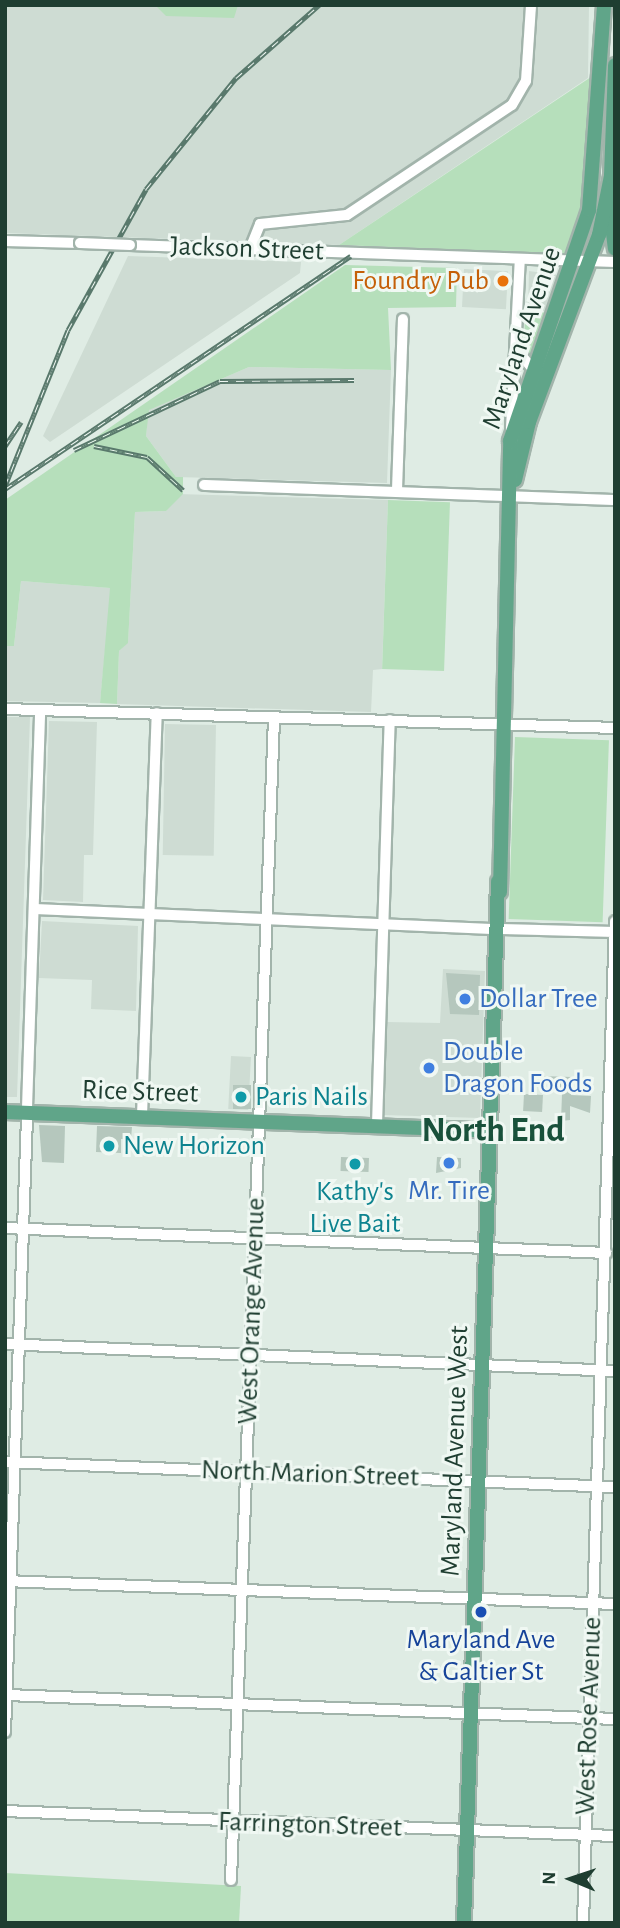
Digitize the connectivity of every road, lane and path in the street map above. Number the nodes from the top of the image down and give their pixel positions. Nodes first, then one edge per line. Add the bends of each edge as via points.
1 (531, 5) edge
2 (604, 5) edge
3 (608, 65) edge
4 (607, 100) edge
5 (608, 199) junction
6 (5, 241) edge
7 (250, 249) junction
8 (615, 249) edge
9 (520, 259) junction
10 (574, 260) junction
11 (592, 261) junction
12 (615, 262) edge
13 (402, 319) dead end
14 (516, 349) junction
15 (532, 369) junction
16 (544, 382) junction
17 (510, 441) junction
18 (204, 485) dead end
19 (397, 489) junction
20 (512, 495) junction
21 (615, 500) edge
22 (5, 709) edge
23 (40, 710) junction
24 (157, 713) junction
25 (274, 717) junction
26 (390, 720) junction
27 (503, 725) junction
28 (615, 728) edge
29 (35, 909) junction
30 (150, 913) junction
31 (266, 919) junction
32 (382, 922) junction
33 (615, 922) edge
34 (497, 929) junction
35 (615, 932) edge
36 (23, 1112) edge
37 (142, 1116) junction
38 (259, 1121) junction
39 (377, 1125) junction
40 (493, 1131) junction
41 (5, 1228) edge
42 (24, 1229) junction
43 (254, 1239) junction
44 (486, 1249) junction
45 (606, 1253) junction
46 (5, 1344) edge
47 (20, 1345) junction
48 (251, 1354) junction
49 (482, 1365) junction
50 (601, 1370) junction
51 (615, 1371) edge
52 (10, 1462) edge
53 (247, 1472) junction
54 (479, 1482) junction
55 (596, 1487) junction
56 (615, 1487) edge
57 (8, 1581) edge
58 (243, 1590) junction
59 (474, 1599) junction
60 (592, 1604) junction
61 (615, 1604) edge
62 (6, 1695) edge
63 (239, 1705) junction
64 (471, 1714) junction
65 (588, 1718) junction
66 (615, 1719) edge
67 (5, 1732) edge
68 (5, 1811) edge
69 (234, 1821) junction
70 (467, 1831) junction
71 (585, 1836) junction
72 (615, 1836) edge
73 (231, 1880) dead end
74 (464, 1923) edge
75 (583, 1923) edge

1 - 7 street via 526,81 512,105 355,211 331,220 260,224
2 - 3 main road, Maryland Avenue
3 - 4 main road, Maryland Avenue
4 - 5 main road, Maryland Avenue
4 - 10 main road, Maryland Avenue via 593,188
5 - 8 main road
5 - 11 main road, Maryland Avenue
6 - 7 street, Jackson Street, bridge
7 - 9 street, Jackson Street
9 - 10 street, Jackson Street
9 - 14 street
10 - 11 street, Jackson Street
10 - 15 main road, Maryland Avenue
11 - 12 street, Jackson Street
11 - 16 main road, Maryland Avenue
13 - 19 street
14 - 15 street
14 - 17 street
15 - 16 street
15 - 17 main road, Maryland Avenue
16 - 20 main road, Maryland Avenue
17 - 20 main road, Maryland Avenue
18 - 19 street
19 - 20 street
20 - 21 street
20 - 27 main road, Maryland Avenue West
22 - 23 street
23 - 24 street
23 - 29 street
24 - 25 street
24 - 30 street
25 - 26 street
25 - 31 street, West Orange Avenue
26 - 27 street
26 - 32 street
27 - 28 street
27 - 34 main road, Maryland Avenue West
29 - 30 street
29 - 36 street
30 - 31 street
30 - 37 street
31 - 32 street
31 - 38 street, West Orange Avenue
32 - 34 street
32 - 39 street
33 - 35 street, West Rose Avenue
34 - 35 street
34 - 40 main road, Maryland Avenue West
35 - 45 street, West Rose Avenue
36 - 37 main road, Rice Street
36 - 42 street
37 - 38 main road, Rice Street
38 - 39 main road, Rice Street
38 - 43 street, West Orange Avenue
39 - 40 main road, Rice Street
40 - 44 main road, Maryland Avenue West
41 - 42 street
42 - 43 street
42 - 47 street
43 - 44 street
43 - 48 street, West Orange Avenue
44 - 45 street
44 - 49 main road, Maryland Avenue West
45 - 50 street, West Rose Avenue
46 - 47 street
47 - 48 street
47 - 52 street
48 - 49 street
48 - 53 street, West Orange Avenue
49 - 50 street
49 - 54 main road, Maryland Avenue West
50 - 51 street
50 - 55 street, West Rose Avenue
52 - 53 street, North Marion Street
52 - 57 street
53 - 54 street, North Marion Street
53 - 58 street, West Orange Avenue
54 - 55 street, North Marion Street
54 - 59 main road, Maryland Avenue West
55 - 56 street, North Marion Street
55 - 60 street, West Rose Avenue
57 - 58 street
57 - 62 street
58 - 59 street
58 - 63 street, West Orange Avenue
59 - 60 street
59 - 64 main road, Maryland Avenue West
60 - 61 street
60 - 65 street, West Rose Avenue
62 - 63 street
62 - 67 street
63 - 64 street
63 - 69 street, West Orange Avenue
64 - 65 street
64 - 70 main road, Maryland Avenue West
65 - 66 street
65 - 71 street, West Rose Avenue
68 - 69 street, Farrington Street
69 - 70 street, Farrington Street
69 - 73 street, West Orange Avenue
70 - 71 street, Farrington Street
70 - 74 main road, Maryland Avenue West
71 - 72 street, Farrington Street
71 - 75 street, West Rose Avenue

